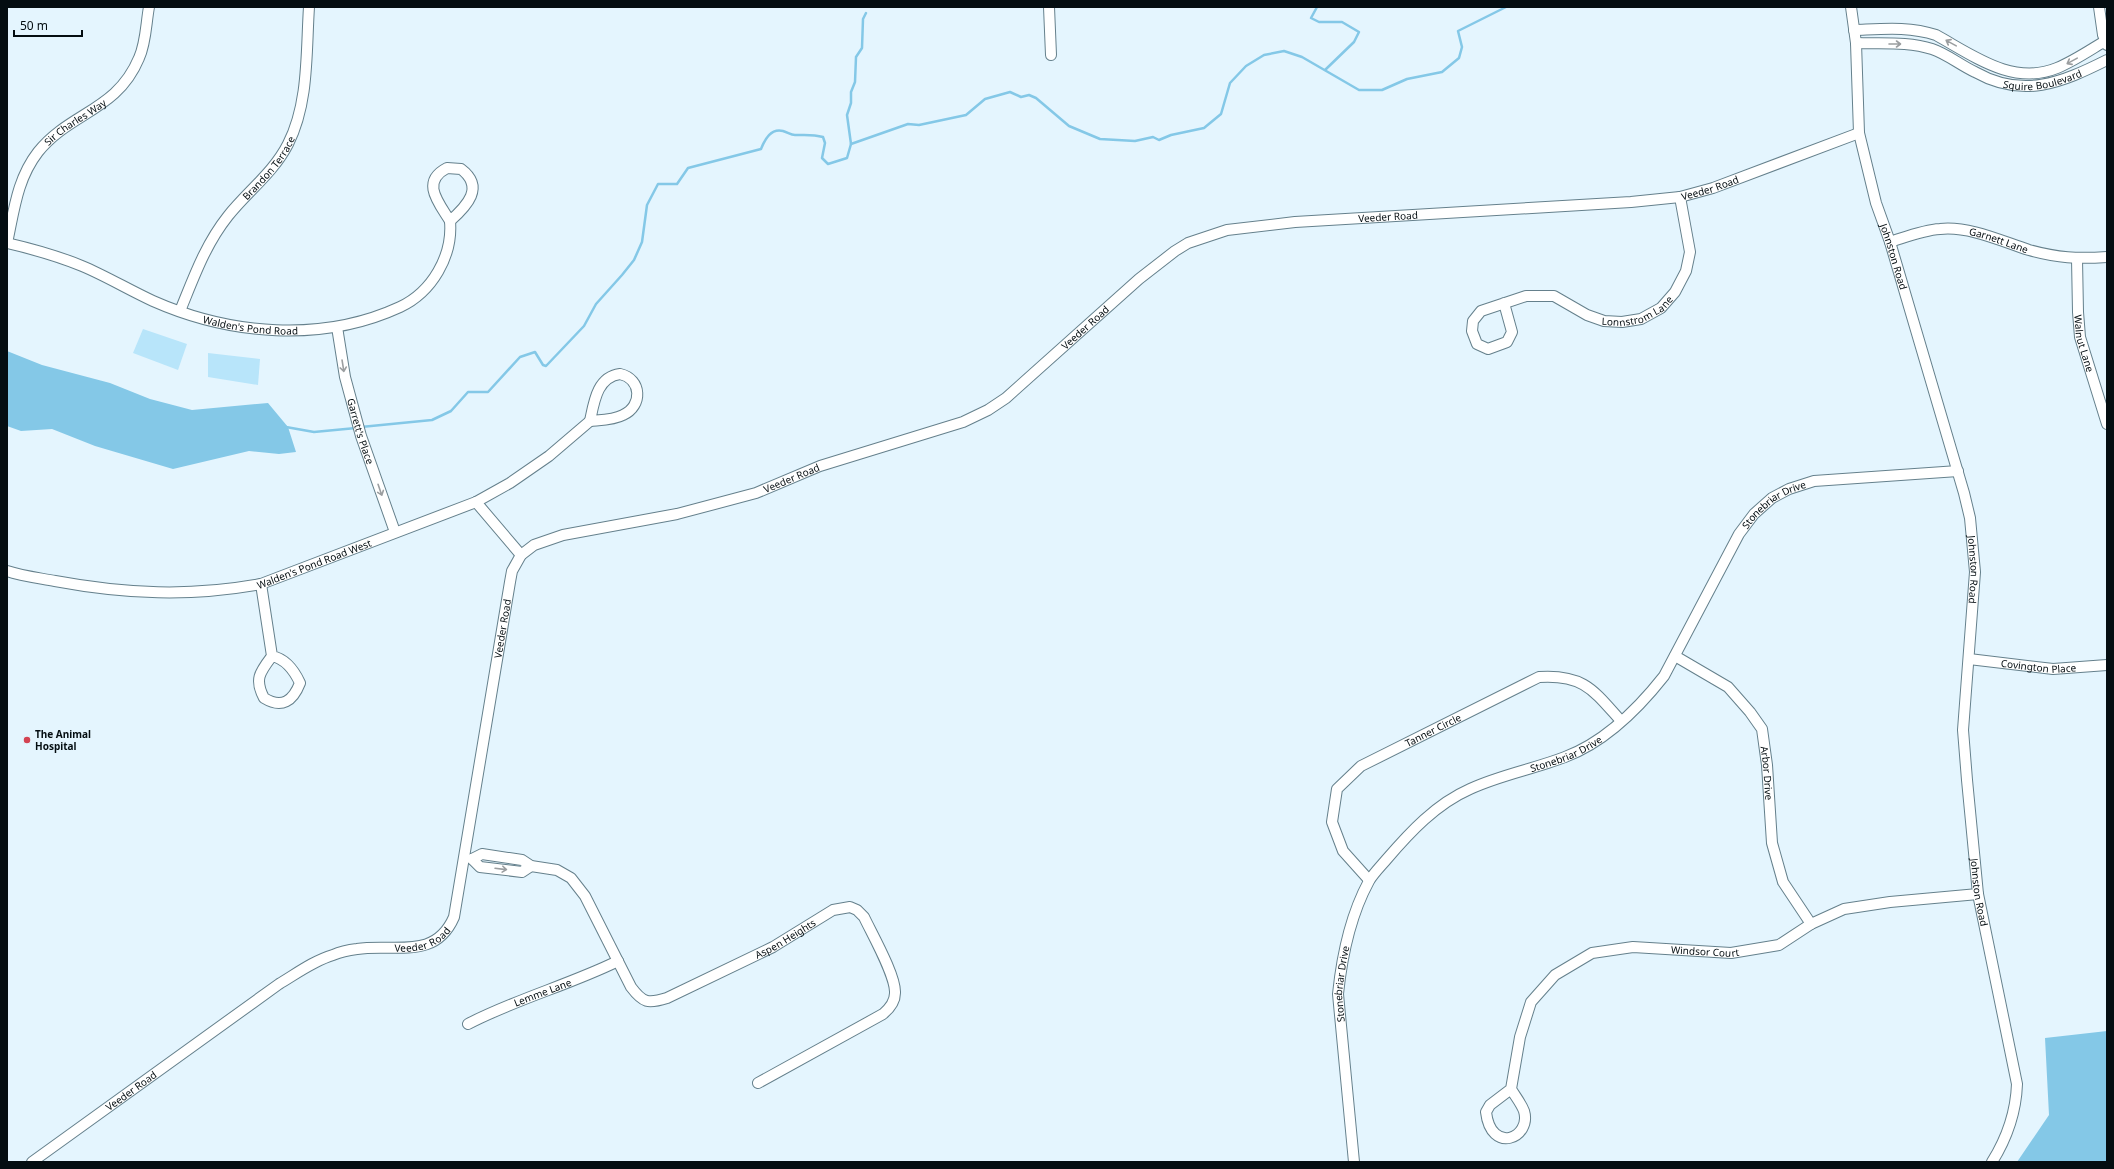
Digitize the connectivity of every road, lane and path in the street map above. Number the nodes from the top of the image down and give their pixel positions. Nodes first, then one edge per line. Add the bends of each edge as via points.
1 (149, 7) edge
2 (309, 7) edge
3 (1049, 7) edge
4 (1851, 7) edge
5 (2098, 7) edge
6 (1854, 30) junction
7 (1856, 43) junction
8 (2106, 43) edge
9 (1051, 55) dead end
10 (1982, 60) junction
11 (2107, 60) edge
12 (1976, 73) junction
13 (1859, 133) junction
14 (1680, 197) junction
15 (450, 221) junction
16 (1890, 242) junction
17 (7, 243) edge
18 (2107, 257) edge
19 (2077, 260) junction
20 (1504, 303) junction
21 (180, 311) junction
22 (337, 327) junction
23 (590, 421) junction
24 (2107, 424) edge
25 (1958, 471) junction
26 (476, 502) junction
27 (395, 532) junction
28 (521, 555) junction
29 (7, 571) edge
30 (262, 584) junction
31 (272, 656) junction
32 (1675, 656) junction
33 (1969, 659) junction
34 (2107, 665) edge
35 (1621, 721) junction
36 (468, 859) junction
37 (1369, 880) junction
38 (1978, 894) junction
39 (1811, 924) junction
40 (618, 961) junction
41 (468, 1024) dead end
42 (758, 1083) dead end
43 (1511, 1089) junction
44 (32, 1162) edge
45 (1354, 1162) edge
46 (1992, 1162) edge

1 - 17 street, Sir Charles Way via 140,58 120,90 63,129 39,151 28,166 19,186
2 - 21 street, Brandon Terrace via 301,107 288,144 280,158 228,216 209,242
3 - 9 street
4 - 6 street, Johnston Road
5 - 8 street
6 - 7 street, Johnston Road
10 -> 6 street, Squire Boulevard via 1926,32 1903,28
7 -> 12 street, Squire Boulevard via 1917,44 1933,49
7 - 13 street, Johnston Road
8 -> 10 street, Squire Boulevard via 2071,62 2042,73 2016,74
10 - 12 street
11 - 12 street, Squire Boulevard via 2074,76 2032,87 2015,87
13 - 14 street, Veeder Road via 1777,166
13 - 16 street, Johnston Road via 1876,203
14 - 20 street, Lonnstrom Lane via 1690,252 1686,271 1675,292 1661,308 1641,319 1622,322 1604,321 1587,316 1554,296 1526,296
14 - 28 street, Veeder Road via 1295,222 1227,230 1194,241 1175,251 1139,279 1006,398 969,419 820,466 756,493 677,514 563,535 534,545
15 - 15 street via 437,200 433,185 441,172 447,168 458,168 466,172 470,178 472,195 462,210
15 - 22 street, Walden's Pond Road via 449,246 442,266 423,291 406,304 385,314
16 - 19 street, Garnett Lane via 1941,228 1971,231 2030,250
16 - 25 street, Johnston Road
17 - 21 street, Walden's Pond Road via 83,267
18 - 19 street, Garnett Lane
19 - 24 street, Walnut Lane via 2080,337
20 - 20 street, Lonnstrom Lane via 1481,311 1473,321 1472,331 1477,344 1488,349 1507,342 1512,332
21 - 22 street, Walden's Pond Road via 221,323 265,330
22 -> 27 street, Garrett's Place via 345,377 361,436
23 - 23 street via 596,396 606,378 620,374 631,380 639,394 633,407 623,416
23 - 26 street, Walden's Pond Road West via 549,456 510,483
25 - 32 street, Stonebriar Drive via 1814,481 1772,498 1754,514 1739,534
25 - 33 street, Johnston Road via 1970,518 1974,552
26 - 27 street, Walden's Pond Road West
26 - 28 street
27 - 30 street, Walden's Pond Road West
28 - 36 street, Veeder Road via 510,582
29 - 30 street, Walden's Pond Road West via 131,592 176,594
30 - 31 street
31 - 31 street via 259,675 258,687 264,698 278,704 287,701 296,693 300,683 286,663
32 - 35 street, Stonebriar Drive via 1664,676 1648,696
32 - 39 street, Arbor Drive via 1728,687 1762,729 1772,843 1783,882
33 - 34 street, Covington Place via 2053,669
33 - 38 street, Johnston Road via 1964,730
35 - 37 street, Stonebriar Drive via 1587,748 1471,789 1437,807 1401,842
35 - 37 street, Tanner Circle via 1591,688 1571,678 1539,677 1361,766 1337,789 1332,822 1343,851
36 - 40 street, Aspen Heights via 482,854 522,860 531,866 557,870 571,878 585,896
36 - 44 street, Veeder Road via 449,930 435,941 417,948 357,949 316,962 279,984
37 - 45 street, Stonebriar Drive via 1354,915 1341,966 1338,994
38 - 39 street, Windsor Court via 1844,909
38 - 46 street, Johnston Road via 2017,1084 2017,1103 2007,1134
39 - 43 street, Windsor Court via 1779,945 1731,953 1633,947 1592,953 1555,975 1531,1002 1520,1037
40 - 41 street, Lemme Lane via 489,1013
40 - 42 street, Aspen Heights via 637,995 645,1001 654,1002 773,947 832,910 850,907 858,910 864,917 892,978 896,992 890,1008
43 - 43 street via 1486,1112 1487,1124 1494,1134 1502,1138 1512,1138 1525,1124 1522,1106

